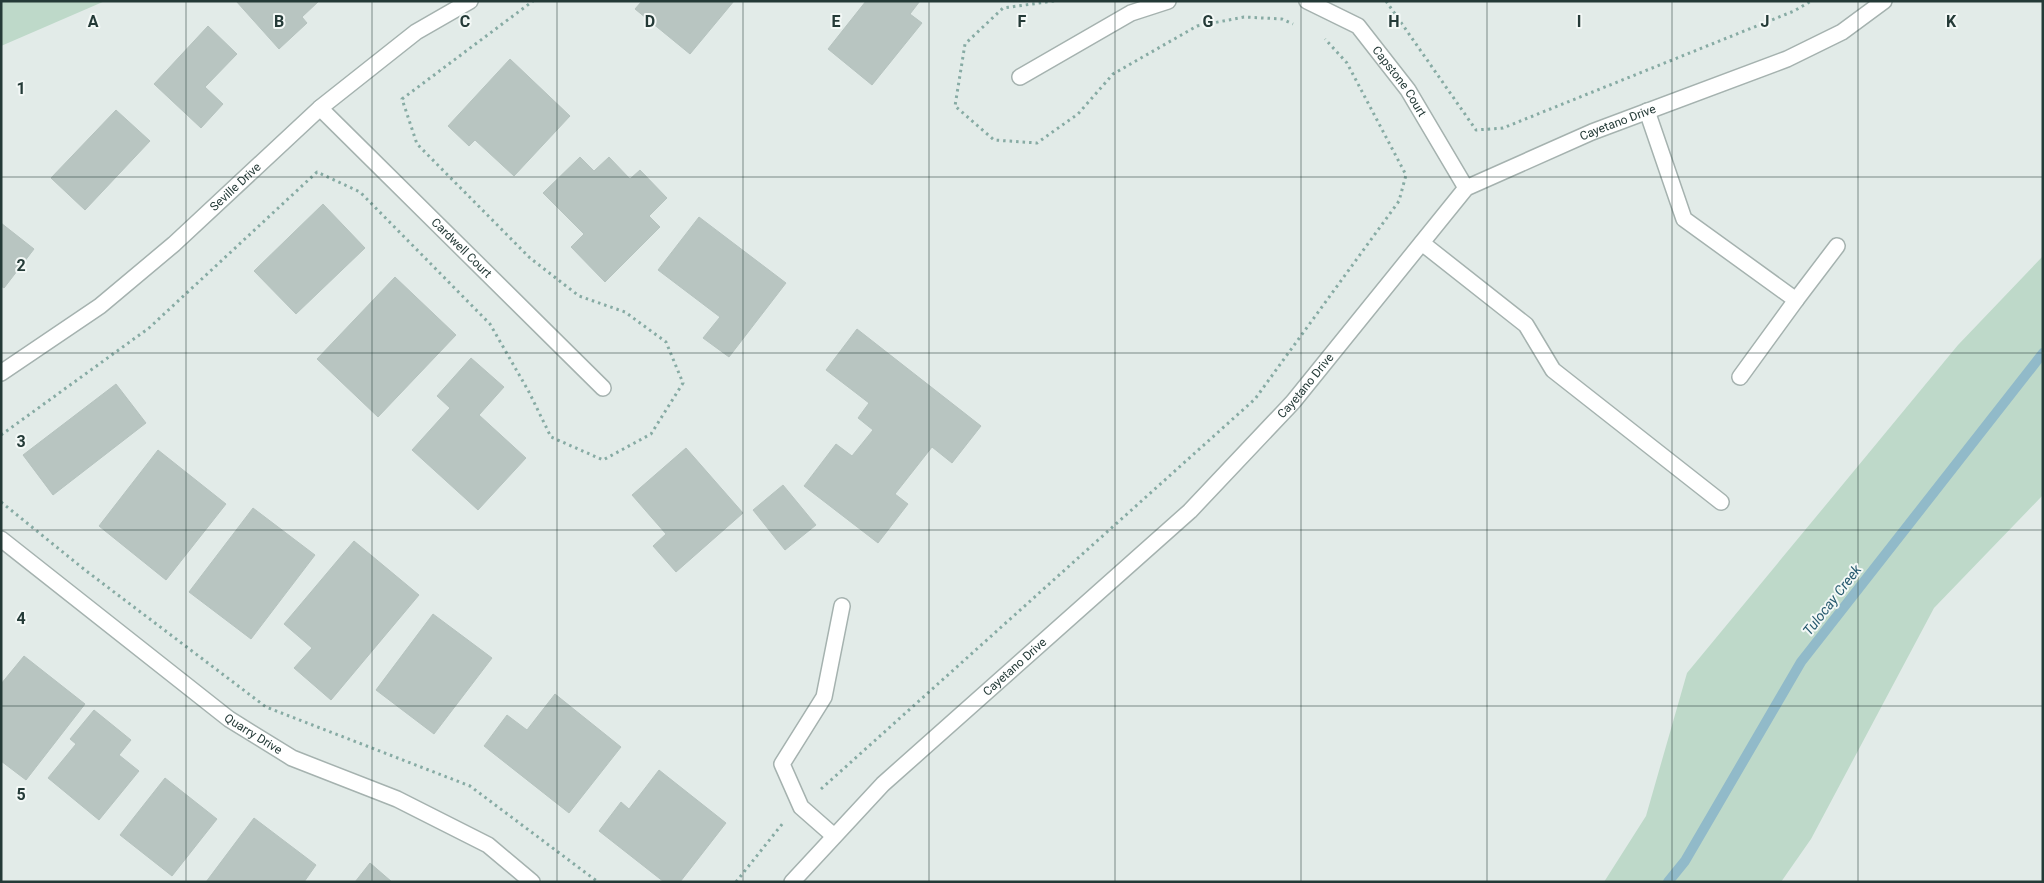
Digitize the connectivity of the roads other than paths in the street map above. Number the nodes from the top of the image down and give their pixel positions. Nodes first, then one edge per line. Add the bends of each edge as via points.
1 (470, 1) edge
2 (1168, 1) edge
3 (1306, 1) edge
4 (1884, 1) edge
5 (1020, 77) dead end
6 (320, 108) junction
7 (1646, 111) junction
8 (1466, 188) junction
9 (1422, 243) junction
10 (1837, 246) dead end
11 (1796, 300) junction
12 (1, 372) edge
13 (1740, 377) dead end
14 (602, 388) dead end
15 (1721, 502) dead end
16 (1, 539) edge
17 (842, 606) dead end
18 (834, 836) junction
19 (532, 882) edge
20 (792, 882) edge

1 - 6 street, Seville Drive via 416,32
2 - 5 street via 1131,14
3 - 8 street, Capstone Court via 1358,26 1408,90
4 - 7 street, Cayetano Drive via 1842,32 1787,59
6 - 12 street, Seville Drive via 174,244 100,306
6 - 14 street, Cardwell Court
7 - 8 street, Cayetano Drive
7 - 11 street via 1684,219
8 - 9 street, Cayetano Drive
9 - 15 street via 1526,325 1553,370
9 - 18 street, Cayetano Drive via 1293,402 1190,511 883,784
10 - 11 street
11 - 13 street
16 - 19 street, Quarry Drive via 229,719 292,758 397,799 488,845
17 - 18 street via 824,697 782,764 801,807
18 - 20 street, Cayetano Drive

